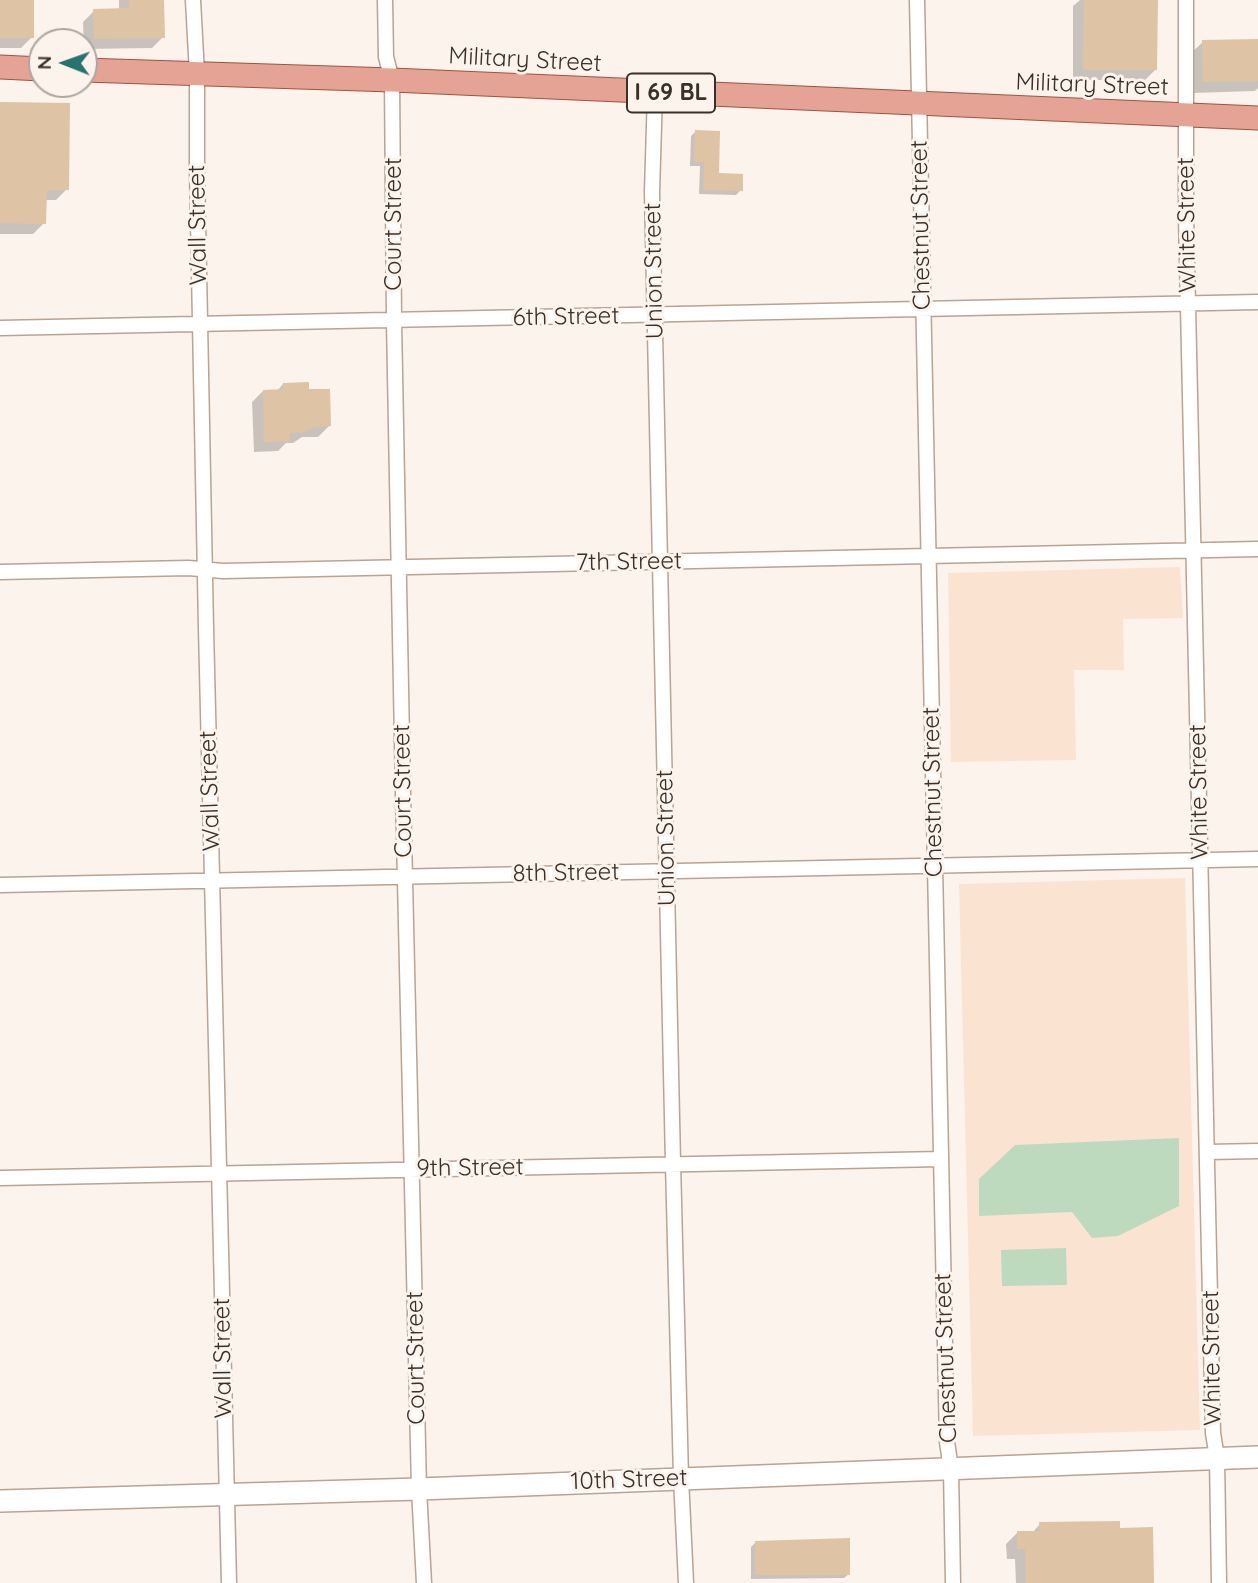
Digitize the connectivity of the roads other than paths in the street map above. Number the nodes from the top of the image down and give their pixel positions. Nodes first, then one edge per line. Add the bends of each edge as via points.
1 (193, 0) edge
2 (385, 0) edge
3 (916, 0) edge
4 (1186, 0) edge
5 (0, 67) edge
6 (28, 68) edge
7 (98, 70) edge
8 (197, 74) junction
9 (392, 80) junction
10 (655, 92) junction
11 (918, 105) junction
12 (1186, 115) junction
13 (1258, 118) edge
14 (1258, 302) edge
15 (1189, 303) junction
16 (923, 308) junction
17 (656, 315) junction
18 (394, 321) junction
19 (201, 324) junction
20 (0, 328) edge
21 (1258, 549) edge
22 (1194, 551) junction
23 (927, 555) junction
24 (660, 561) junction
25 (399, 566) junction
26 (205, 569) junction
27 (0, 572) edge
28 (1258, 859) edge
29 (1200, 860) junction
30 (934, 866) junction
31 (667, 871) junction
32 (405, 876) junction
33 (213, 881) junction
34 (0, 885) edge
35 (1258, 1151) edge
36 (1208, 1152) junction
37 (941, 1159) junction
38 (673, 1163) junction
39 (412, 1170) junction
40 (219, 1172) junction
41 (0, 1178) edge
42 (1258, 1457) edge
43 (1217, 1458) junction
44 (951, 1469) junction
45 (681, 1478) junction
46 (419, 1489) junction
47 (226, 1495) junction
48 (0, 1501) edge
49 (229, 1583) edge
50 (424, 1583) edge
51 (686, 1583) edge
52 (953, 1583) edge
53 (1219, 1583) edge

1 - 8 street, Wall Street
2 - 9 street, Court Street via 386,57
3 - 11 street, Chestnut Street
4 - 12 street, White Street
5 - 6 main road
7 - 8 main road, Military Street / I 69 BL
8 - 9 main road, Military Street / I 69 BL
8 - 19 street, Wall Street
9 - 10 main road, Military Street / I 69 BL
9 - 18 street, Court Street
10 - 11 main road, Military Street / I 69 BL
10 - 17 street, Union Street
11 - 12 main road, Military Street / I 69 BL
11 - 16 street, Chestnut Street
12 - 13 main road, Military Street / I 69 BL
12 - 15 street, White Street
14 - 15 street, 6th Street
15 - 16 street, 6th Street
15 - 22 street, White Street
16 - 17 street, 6th Street
16 - 23 street, Chestnut Street
17 - 18 street, 6th Street
17 - 24 street, Union Street
18 - 19 street, 6th Street
18 - 25 street, Court Street
19 - 20 street, 6th Street
19 - 26 street, Wall Street
21 - 22 street, 7th Street
22 - 23 street, 7th Street
22 - 29 street, White Street
23 - 24 street, 7th Street
23 - 30 street, Chestnut Street
24 - 25 street, 7th Street
24 - 31 street, Union Street
25 - 26 street, 7th Street
25 - 32 street, Court Street
26 - 27 street, 7th Street
26 - 33 street, Wall Street
28 - 29 street, 8th Street
29 - 30 street, 8th Street
29 - 36 street, White Street
30 - 31 street, 8th Street
30 - 37 street, Chestnut Street
31 - 32 street, 8th Street
31 - 38 street, Union Street
32 - 33 street, 8th Street
32 - 39 street, Court Street
33 - 34 street, 8th Street
33 - 40 street, Wall Street
35 - 36 street
36 - 43 street, White Street
37 - 38 street, 9th Street
37 - 44 street, Chestnut Street
38 - 39 street, 9th Street
38 - 45 street, Union Street
39 - 40 street, 9th Street
39 - 46 street, Court Street
40 - 41 street, 9th Street
40 - 47 street, Wall Street
42 - 43 street, 10th Street
43 - 44 street, 10th Street
43 - 53 street, White Street
44 - 45 street, 10th Street
44 - 52 street, Chestnut Street
45 - 46 street, 10th Street
45 - 51 street, Union Street
46 - 47 street, 10th Street
46 - 50 street, Court Street
47 - 48 street, 10th Street
47 - 49 street, Wall Street

